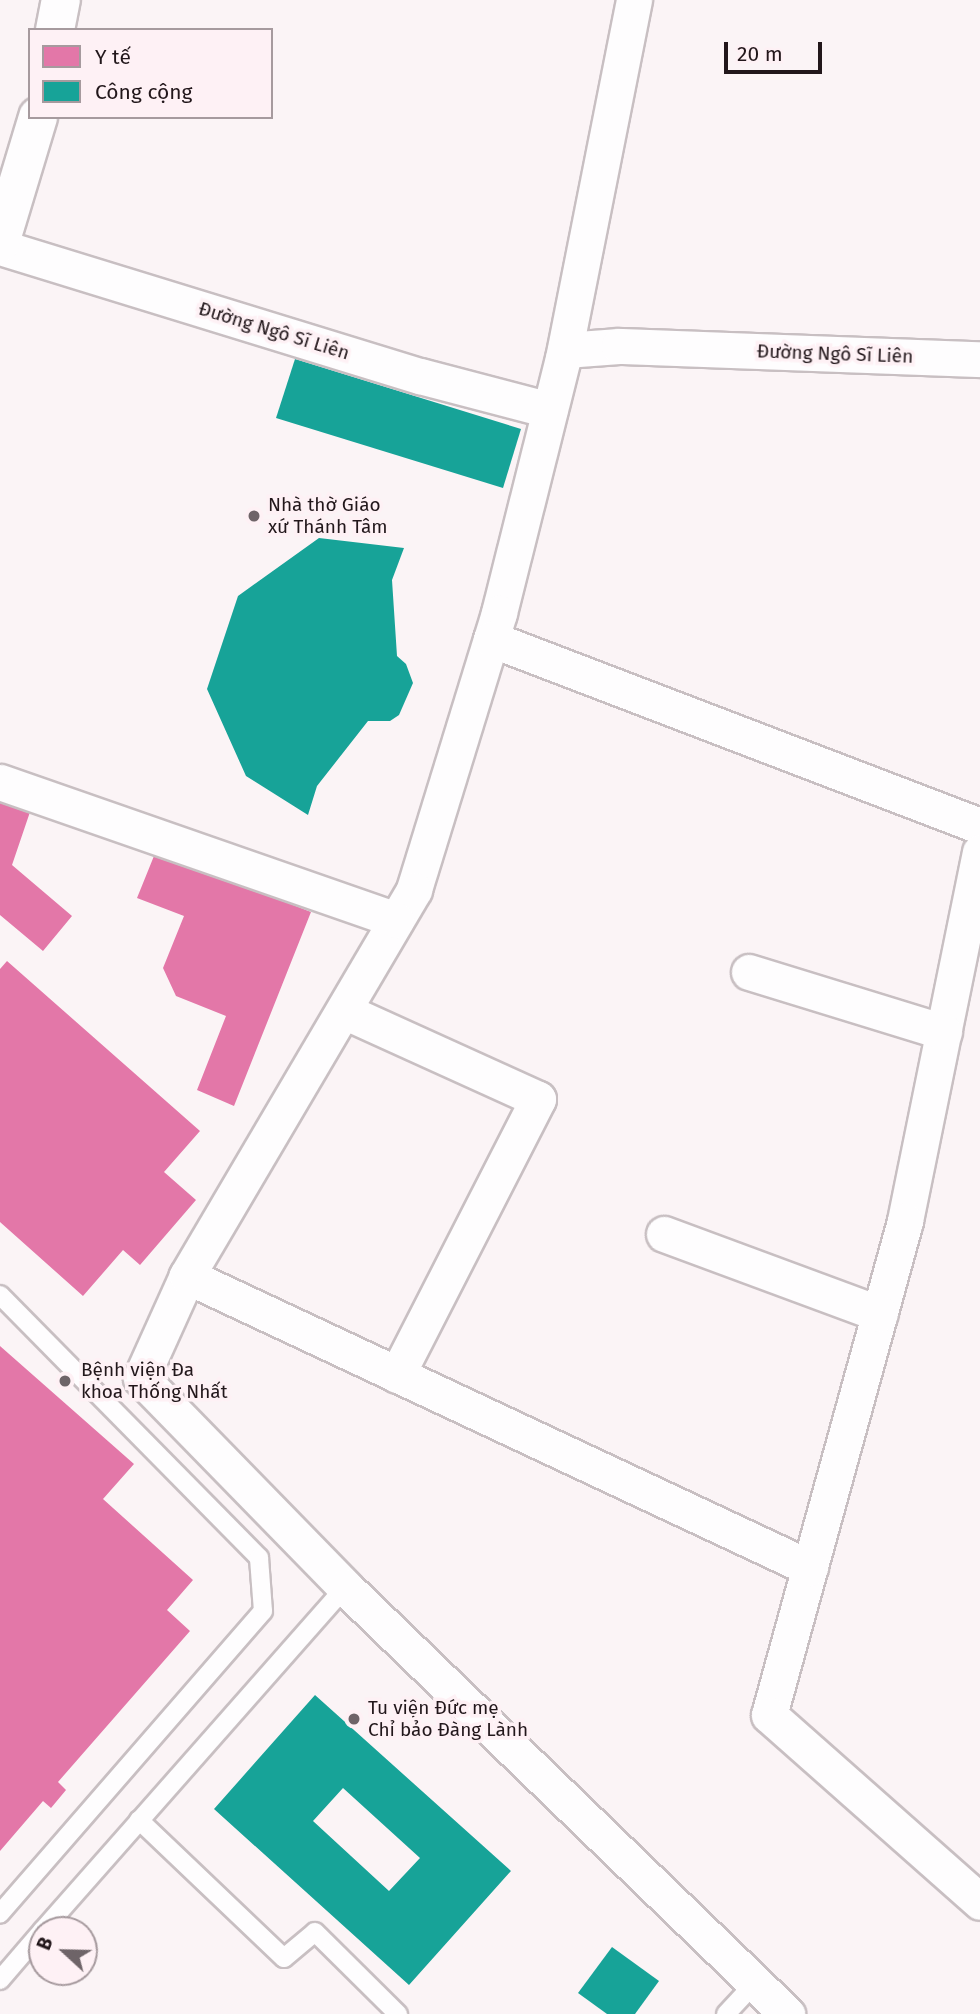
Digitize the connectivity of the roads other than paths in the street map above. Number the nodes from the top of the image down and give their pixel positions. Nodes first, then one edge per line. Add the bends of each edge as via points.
1 (61, 0) edge
2 (634, 0) edge
3 (55, 28) edge
4 (37, 119) edge
5 (0, 245) edge
6 (565, 349) junction
7 (980, 359) edge
8 (550, 410) junction
9 (491, 639) junction
10 (0, 782) edge
11 (980, 826) edge
12 (980, 852) edge
13 (396, 920) junction
14 (749, 972) dead end
15 (344, 1011) junction
16 (944, 1032) junction
17 (664, 1234) dead end
18 (187, 1276) junction
19 (0, 1295) edge
20 (880, 1314) junction
21 (397, 1375) junction
22 (810, 1568) junction
23 (345, 1587) junction
24 (139, 1820) junction
25 (980, 1902) edge
26 (0, 1914) edge
27 (56, 1916) edge
28 (28, 1948) edge
29 (0, 1980) edge
30 (754, 1984) junction
31 (398, 2014) edge
32 (726, 2014) edge
33 (787, 2014) edge

1 - 3 highway
2 - 6 street
4 - 5 highway
5 - 8 street, Đường Ngô Sĩ Liên via 420,376
6 - 7 street, Đường Ngô Sĩ Liên via 619,346
6 - 8 street
8 - 9 street
9 - 11 street
9 - 13 street via 414,890
10 - 13 street
12 - 16 street
13 - 15 street
14 - 16 street
15 - 18 street
15 - 21 street via 538,1099
16 - 20 street via 905,1221
17 - 20 street
18 - 21 street
18 - 23 street via 141,1378
19 - 26 lane via 259,1558 263,1611
20 - 22 street
21 - 22 street
22 - 25 street via 769,1715
23 - 24 lane
23 - 30 street
24 - 27 lane
24 - 31 lane via 284,1958 315,1933
28 - 29 lane
30 - 32 lane
30 - 33 street

